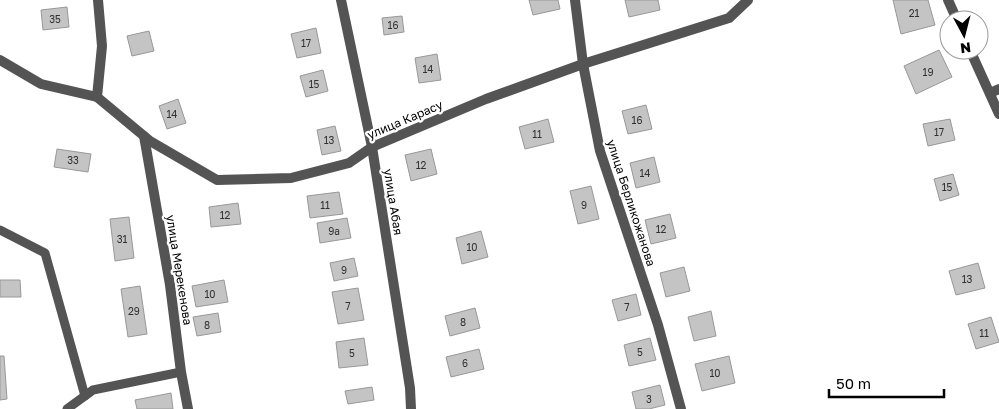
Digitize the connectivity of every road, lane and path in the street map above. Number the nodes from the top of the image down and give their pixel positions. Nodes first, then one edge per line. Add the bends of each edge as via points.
1 (98, 0) edge
2 (341, 0) edge
3 (576, 0) edge
4 (748, 0) edge
5 (0, 60) edge
6 (976, 60) edge
7 (583, 64) junction
8 (994, 91) edge
9 (97, 97) junction
10 (999, 114) edge
11 (144, 136) junction
12 (372, 147) junction
13 (0, 230) edge
14 (181, 372) junction
15 (85, 396) junction
16 (67, 409) edge
17 (188, 409) edge
18 (411, 409) edge
19 (682, 409) edge

1 - 9 street via 102,46
2 - 12 street, улица Абая
3 - 7 street, улица Берликожанова
4 - 7 street, улица Карасу via 729,18
5 - 9 street, улица Карасу via 41,84
6 - 8 street
7 - 12 street, улица Карасу via 486,99
7 - 19 street, улица Берликожанова via 600,151 658,325
8 - 10 street
9 - 11 street, улица Карасу
11 - 12 street, улица Карасу via 217,180 291,178 349,163
11 - 14 street, улица Мерекенова via 170,285
12 - 18 street, улица Абая
13 - 15 lane via 45,253
14 - 15 lane via 93,390
14 - 17 street, улица Мерекенова
15 - 16 lane

